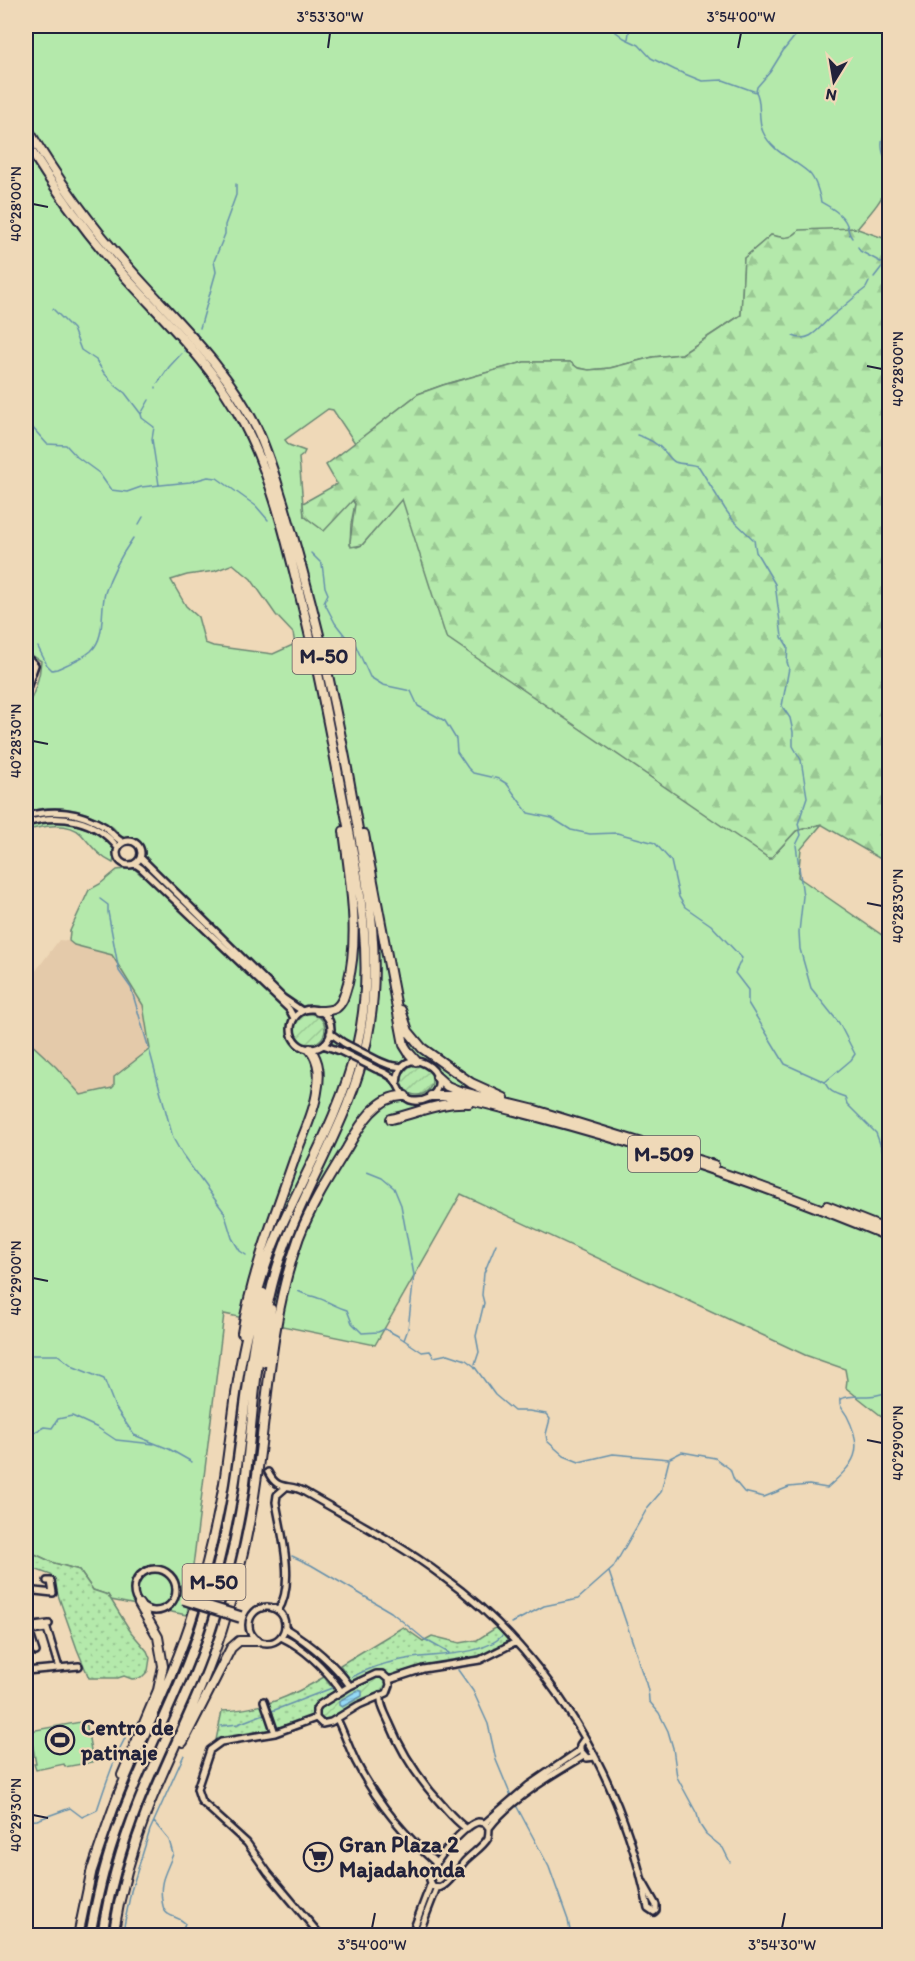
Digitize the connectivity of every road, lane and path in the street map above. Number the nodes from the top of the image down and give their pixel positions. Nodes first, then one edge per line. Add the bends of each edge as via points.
1 (26, 126) edge
2 (26, 143) edge
3 (30, 663) edge
4 (26, 677) edge
5 (26, 691) edge
6 (339, 721) junction
7 (330, 732) junction
8 (26, 816) edge
9 (26, 823) edge
10 (123, 842) junction
11 (118, 848) junction
12 (141, 858) junction
13 (135, 864) junction
14 (392, 990) junction
15 (302, 1011) junction
16 (318, 1011) junction
17 (294, 1018) junction
18 (330, 1033) junction
19 (323, 1045) junction
20 (310, 1049) junction
21 (417, 1061) junction
22 (402, 1067) junction
23 (437, 1077) junction
24 (397, 1084) junction
25 (405, 1096) junction
26 (431, 1096) junction
27 (520, 1112) junction
28 (391, 1119) dead end
29 (638, 1140) junction
30 (288, 1214) junction
31 (890, 1231) edge
32 (890, 1237) edge
33 (282, 1254) junction
34 (234, 1409) junction
35 (261, 1442) junction
36 (268, 1472) dead end
37 (285, 1488) junction
38 (47, 1581) dead end
39 (26, 1590) edge
40 (176, 1594) junction
41 (184, 1599) junction
42 (174, 1601) junction
43 (139, 1604) junction
44 (278, 1611) junction
45 (251, 1616) junction
46 (240, 1617) junction
47 (49, 1624) dead end
48 (248, 1624) junction
49 (26, 1628) edge
50 (285, 1628) junction
51 (281, 1637) junction
52 (256, 1641) junction
53 (516, 1642) junction
54 (36, 1652) dead end
55 (79, 1666) dead end
56 (59, 1668) junction
57 (26, 1671) edge
58 (389, 1680) junction
59 (350, 1686) junction
60 (341, 1691) junction
61 (381, 1695) junction
62 (264, 1701) dead end
63 (316, 1718) junction
64 (337, 1719) junction
65 (275, 1733) junction
66 (585, 1738) junction
67 (582, 1753) junction
68 (595, 1757) junction
69 (487, 1826) junction
70 (467, 1829) junction
71 (137, 1841) junction
72 (436, 1863) junction
73 (91, 1873) junction
74 (643, 1882) junction
75 (434, 1885) junction
76 (78, 1935) edge
77 (90, 1935) edge
78 (102, 1935) edge
79 (113, 1935) edge
80 (321, 1935) edge
81 (411, 1935) edge
82 (418, 1935) edge

1 - 6 highway, M-50 via 88,219 222,372 249,413 269,458 290,525
2 - 7 highway, M-50 via 80,223 182,338 241,418 261,460 282,528
3 - 4 street
3 - 5 street
6 - 14 highway
6 - 33 highway, M-50 via 371,920 373,1007 362,1064 347,1108
7 - 16 highway via 354,935 343,999 334,1009
7 - 30 highway, M-50 via 365,941 364,1007 350,1072 338,1105
8 - 10 street via 57,811 77,814 101,825
9 - 11 street via 57,817 75,820 104,834
10 - 11 street
10 - 12 street via 138,844
11 - 13 street via 120,861
12 - 13 street
12 - 15 street via 283,998
13 - 17 street
14 - 21 highway via 404,1045
14 - 29 highway via 414,1040 471,1083 503,1098
15 - 16 street
15 - 17 street
16 - 18 street via 329,1022
17 - 20 street via 294,1039
18 - 19 street
18 - 22 street, bridge via 379,1062
19 - 20 street
19 - 24 street, bridge via 340,1050
20 - 34 highway via 318,1064 316,1096 250,1296 237,1364
21 - 22 street
21 - 23 street, M-509 via 432,1067
22 - 24 street
23 - 26 street
23 - 29 highway, M-509 via 459,1091
24 - 25 street
25 - 26 street, M-509 via 417,1101
25 - 35 highway via 389,1098 358,1129 299,1237 274,1330
26 - 27 highway, M-509 via 453,1096
27 - 28 highway via 457,1102
27 - 32 highway, M-509 via 715,1170
29 - 31 highway, M-509 via 777,1186
30 - 34 highway via 275,1240 249,1325
30 - 77 highway, M-50 via 256,1327 234,1487 218,1566 187,1664 114,1838
33 - 35 highway via 266,1347
33 - 78 highway, M-50 via 262,1328 244,1490 228,1569 198,1668 125,1841 113,1877
34 - 73 highway via 215,1529 192,1618 119,1794
35 - 71 highway via 247,1537 221,1632
36 - 37 street via 275,1484
37 - 44 street via 276,1502 287,1575 286,1593
37 - 53 street via 303,1491 417,1558 466,1594
38 - 39 street via 51,1581 53,1593
40 - 41 street
40 - 42 street
40 - 43 street via 171,1576 161,1570 149,1570 139,1577 134,1588
41 - 42 street
41 - 46 street, bridge
42 - 43 street via 157,1612
43 - 73 highway via 158,1637 162,1674 109,1811
44 - 45 street via 263,1607
44 - 50 street
45 - 46 street
45 - 48 street
46 - 48 street
47 - 49 street
48 - 52 street
50 - 51 street
50 - 59 street via 320,1652
51 - 52 street via 268,1644
51 - 60 street via 315,1660
52 - 71 highway via 239,1641 231,1648
53 - 58 street via 480,1660 423,1669
53 - 66 street
54 - 56 street via 29,1630 47,1629
55 - 56 street
56 - 57 street
58 - 59 street via 376,1674
58 - 61 street via 387,1693
59 - 60 street
60 - 63 street via 319,1705
61 - 64 street
61 - 70 street via 381,1704 414,1770
62 - 65 street
63 - 64 street via 322,1724
63 - 65 street
64 - 72 street via 376,1797 396,1824
65 - 80 street via 215,1745 197,1794 247,1843
66 - 67 street via 580,1745
66 - 68 street
67 - 68 street via 587,1758
67 - 69 street
68 - 74 street via 629,1836
69 - 70 street via 473,1824
69 - 75 street via 487,1840 447,1885
70 - 72 street
71 - 79 highway
72 - 75 street via 429,1876
73 - 76 highway
74 - 74 street via 648,1908 654,1912 656,1905
75 - 81 street
75 - 82 street

